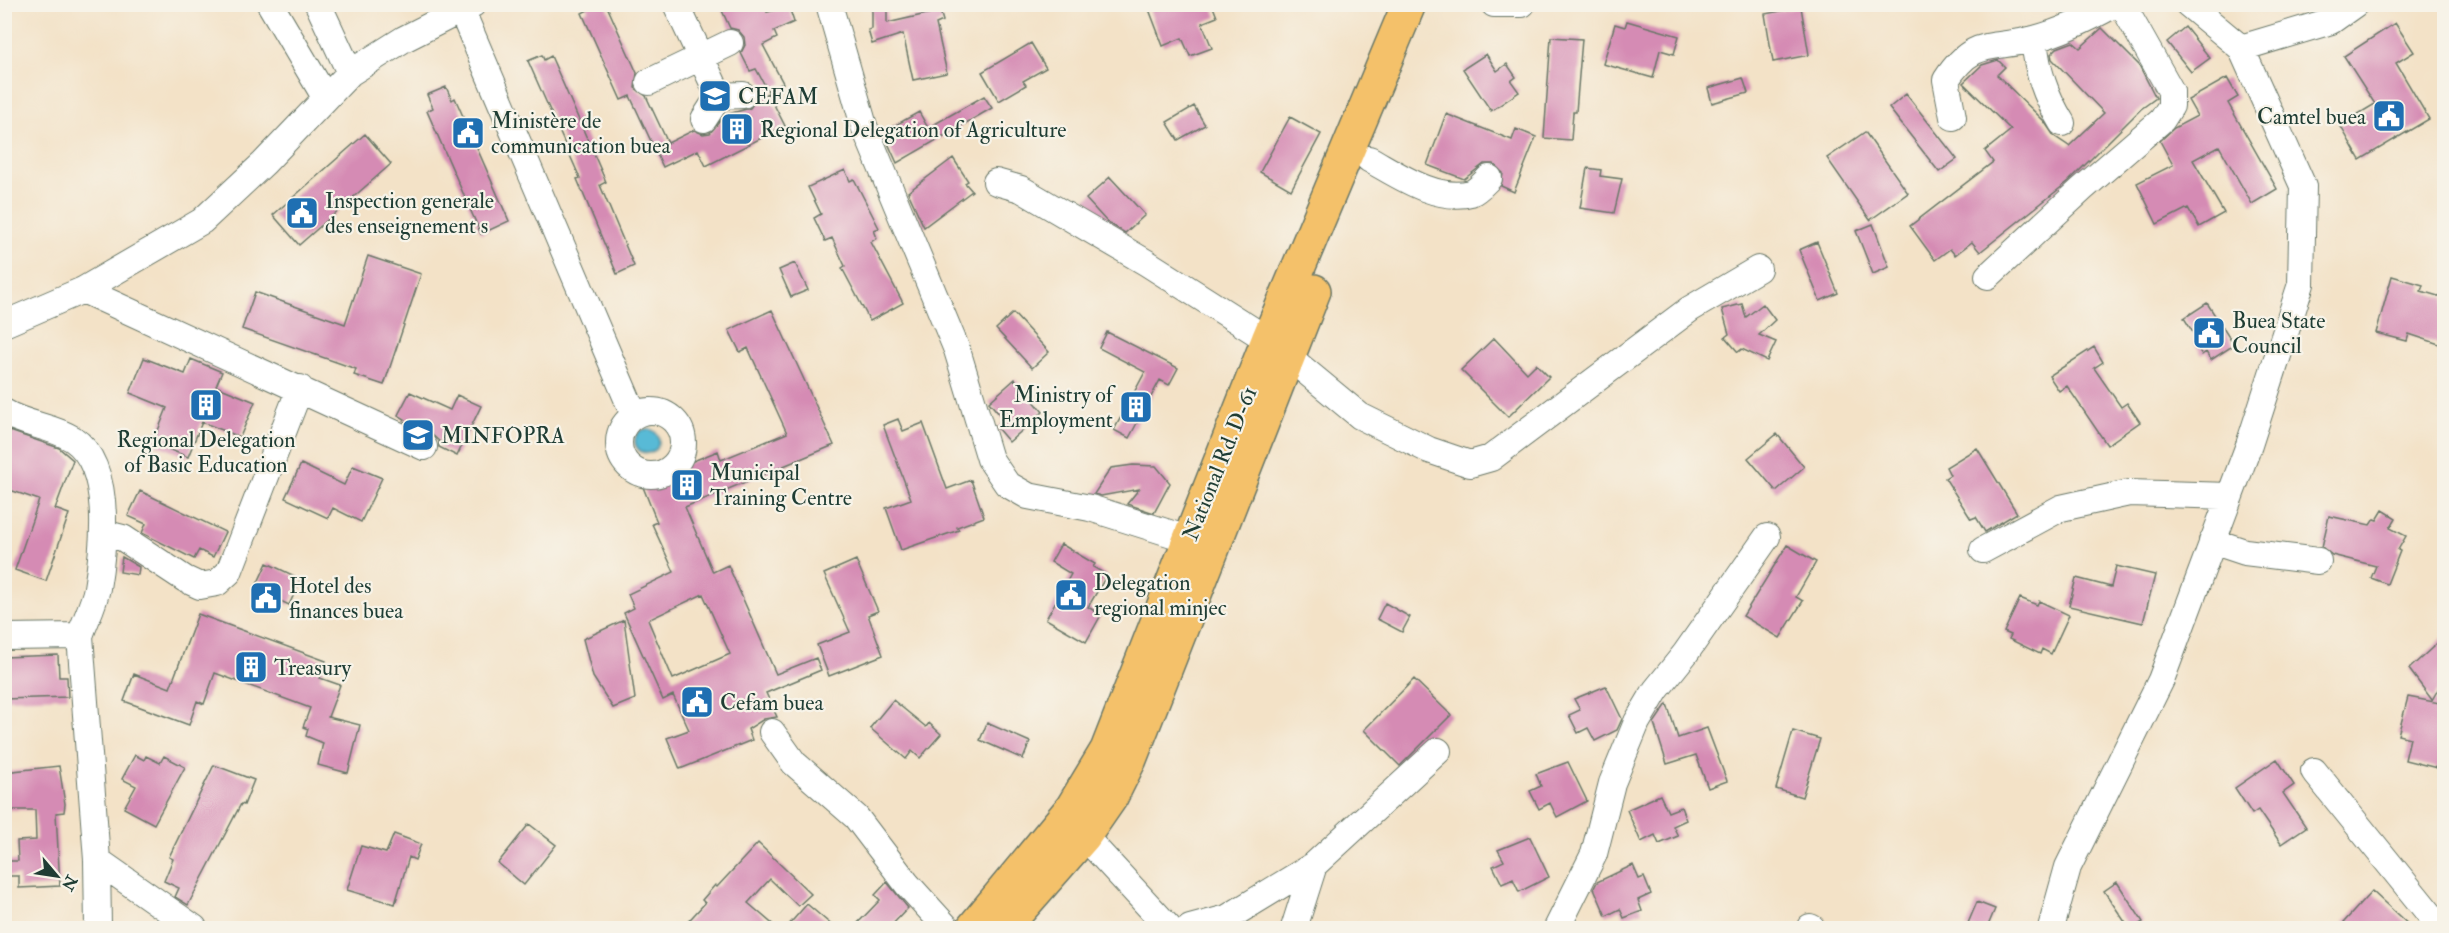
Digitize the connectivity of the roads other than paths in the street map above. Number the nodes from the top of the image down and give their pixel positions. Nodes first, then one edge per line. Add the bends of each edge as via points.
1 (270, 4) edge
2 (318, 4) edge
3 (676, 4) edge
4 (829, 4) edge
5 (1408, 4) edge
6 (1431, 4) edge
7 (1494, 4) edge
8 (1522, 4) edge
9 (2115, 4) edge
10 (2122, 4) edge
11 (2188, 4) edge
12 (2355, 4) edge
13 (467, 7) edge
14 (2034, 39) junction
15 (730, 43) dead end
16 (2241, 48) junction
17 (700, 56) junction
18 (351, 73) junction
19 (649, 82) dead end
20 (325, 97) junction
21 (1953, 117) dead end
22 (704, 118) dead end
23 (2062, 123) dead end
24 (1369, 159) junction
25 (1489, 178) dead end
26 (996, 182) dead end
27 (1758, 269) dead end
28 (1988, 276) dead end
29 (83, 290) junction
30 (7, 329) edge
31 (1277, 349) junction
32 (300, 388) junction
33 (4, 412) edge
34 (634, 415) dead end
35 (424, 447) dead end
36 (2230, 496) junction
37 (103, 533) junction
38 (1767, 537) dead end
39 (1188, 539) junction
40 (2212, 541) junction
41 (1983, 550) dead end
42 (2318, 561) dead end
43 (80, 636) junction
44 (4, 637) edge
45 (772, 732) dead end
46 (1437, 751) dead end
47 (2314, 771) dead end
48 (1084, 836) junction
49 (97, 860) junction
50 (1314, 865) junction
51 (98, 928) edge
52 (194, 928) edge
53 (947, 928) edge
54 (973, 928) edge
55 (1003, 928) edge
56 (1169, 928) edge
57 (1190, 928) edge
58 (1294, 928) edge
59 (1557, 928) edge
60 (2052, 928) edge
61 (2441, 928) edge

1 - 20 street
2 - 18 street
3 - 17 street
4 - 39 street via 864,126 957,350 990,459 1007,484 1028,496 1090,508
5 - 31 highway, National Rd. D-61
6 - 24 highway, National Rd. D-61
7 - 8 street
9 - 14 street
10 - 28 street via 2171,91 2171,106 2162,120
11 - 16 street
12 - 16 street via 2331,21
13 - 18 street via 404,39
13 - 34 street
14 - 21 street via 1982,47 1959,61 1946,80
14 - 23 street via 2036,68 2046,98
15 - 17 street
16 - 36 street via 2303,186 2301,284
17 - 19 street
17 - 22 street via 731,95
18 - 20 street
20 - 29 street via 264,163 202,221
24 - 25 street via 1406,180 1446,194 1472,192
24 - 31 highway, National Rd. D-61
26 - 31 street via 1021,189 1052,206
27 - 31 street via 1690,309 1491,458 1470,464 1428,450 1360,416
29 - 30 street
29 - 32 street
31 - 39 highway, National Rd. D-61
31 - 48 highway, National Rd. D-61 via 1130,759 1111,797
32 - 35 street
32 - 37 street via 229,572 217,583 200,586 184,579 123,538
33 - 37 street via 72,438 89,453 96,471
36 - 40 street
36 - 41 street via 2129,493 2061,508
37 - 43 street via 96,590
38 - 59 street via 1637,722 1612,783 1594,854
39 - 54 highway, National Rd. D-61 via 1107,750 1072,808
40 - 42 street via 2245,552
40 - 60 street via 2161,680 2068,867
43 - 44 street
43 - 49 street
45 - 53 street via 794,763 856,817 907,884
46 - 50 street
47 - 61 street
48 - 55 highway, National Rd. D-61
48 - 56 street
49 - 51 street
49 - 52 street
50 - 57 street via 1227,918
50 - 58 street

